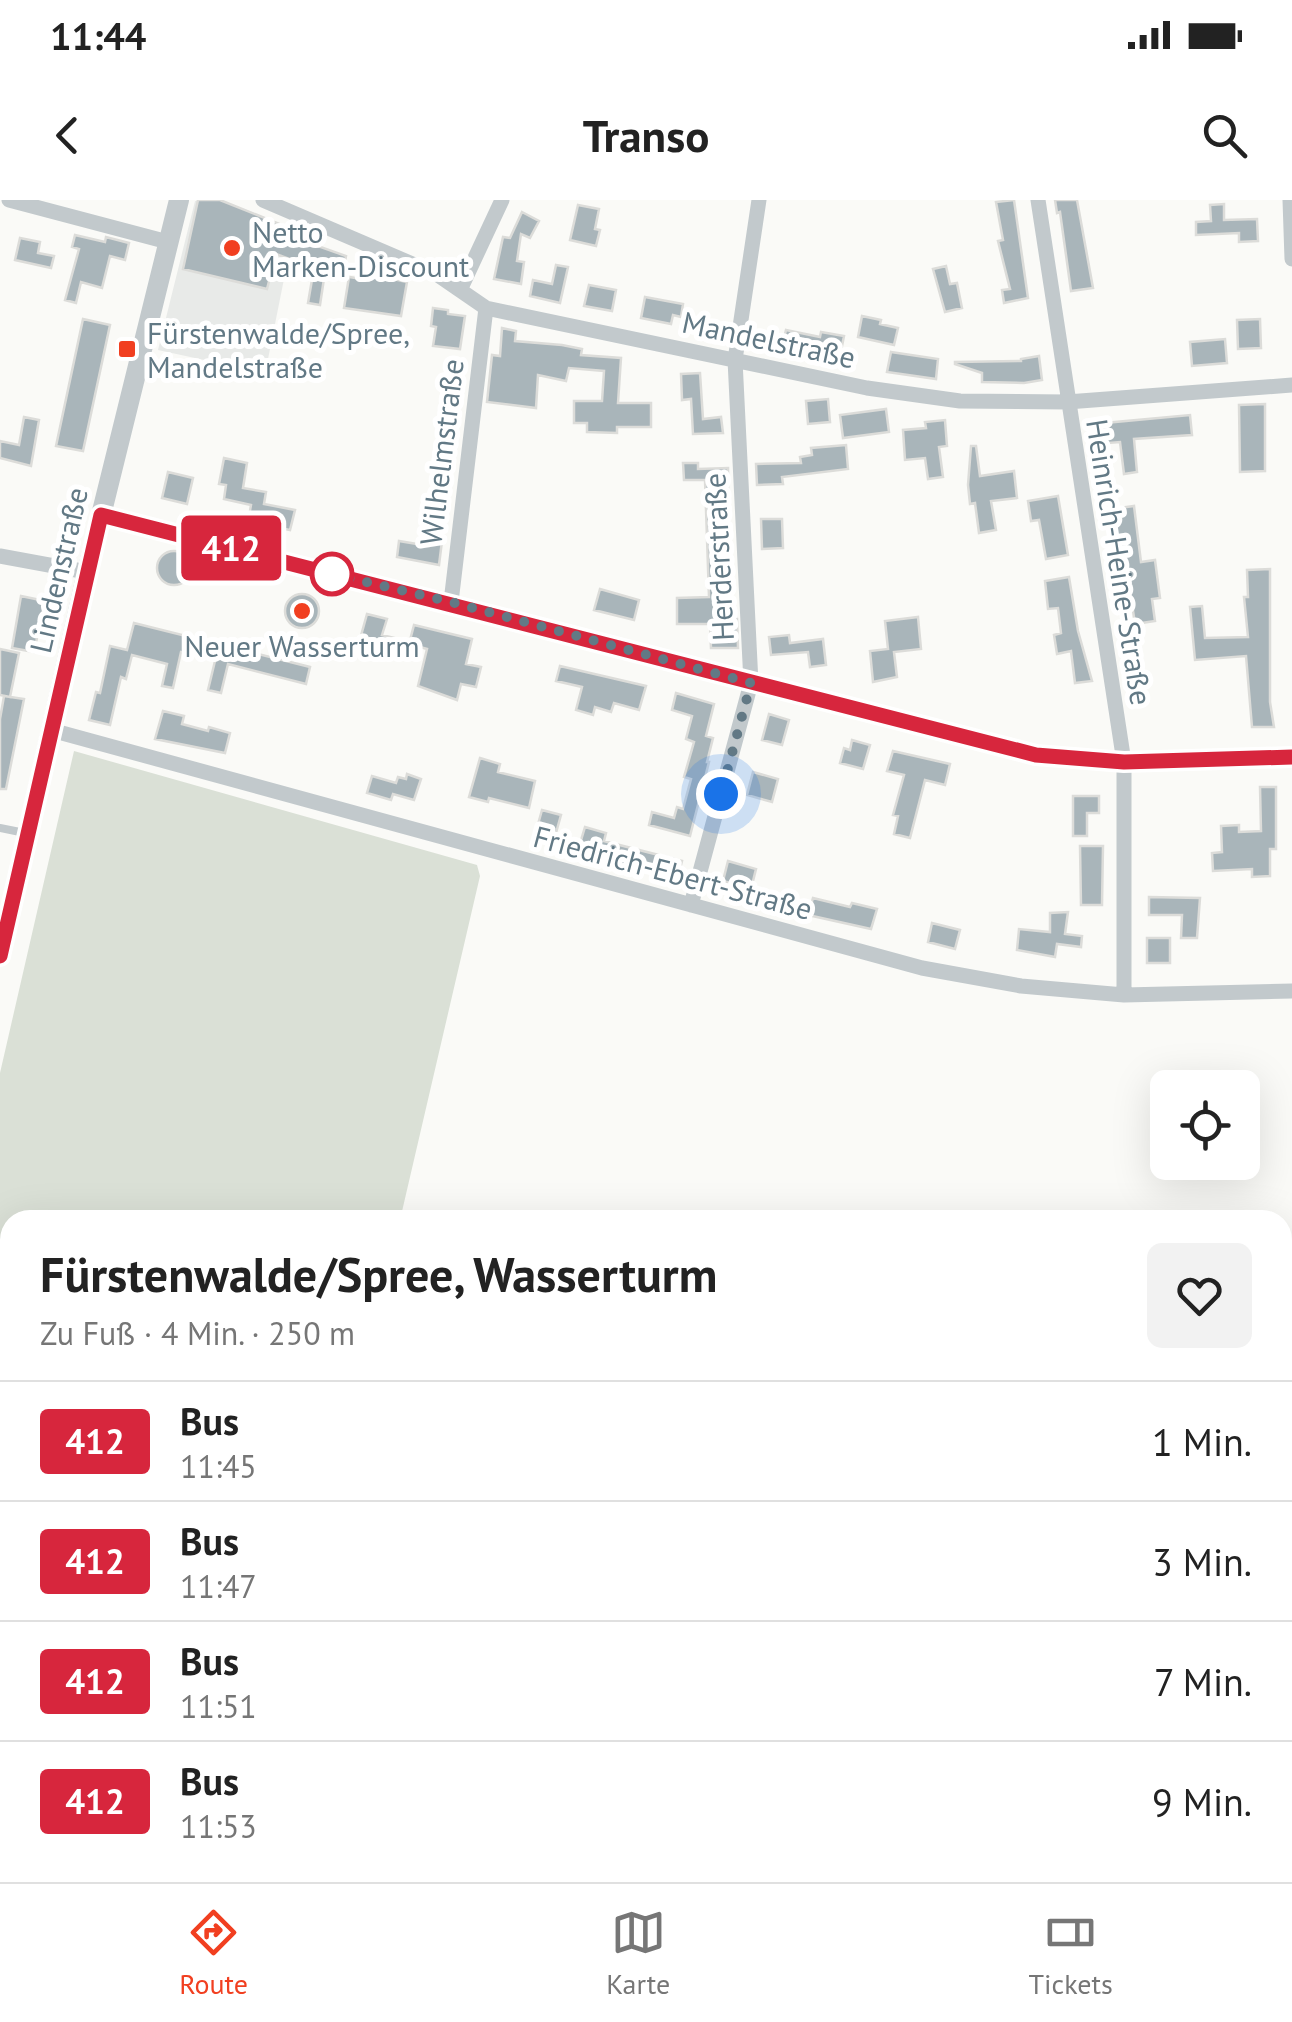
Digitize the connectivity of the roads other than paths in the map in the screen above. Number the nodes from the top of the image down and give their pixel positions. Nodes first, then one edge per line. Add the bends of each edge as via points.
1 (9, 200) edge
2 (179, 200) edge
3 (263, 200) edge
4 (502, 200) edge
5 (759, 200) edge
6 (1038, 200) edge
7 (1290, 200) edge
8 (168, 242) junction
9 (1292, 259) edge
10 (460, 290) junction
11 (486, 308) junction
12 (735, 360) junction
13 (1292, 384) edge
14 (1067, 402) junction
15 (101, 515) junction
16 (0, 556) edge
17 (87, 572) junction
18 (451, 602) junction
19 (751, 683) junction
20 (52, 730) junction
21 (1292, 757) edge
22 (1124, 762) junction
23 (0, 828) edge
24 (28, 833) junction
25 (691, 905) junction
26 (0, 956) edge
27 (1292, 991) edge
28 (1124, 995) junction

1 - 8 street
2 - 8 street, Lindenstraße
3 - 10 street, Mandelstraße
4 - 10 street
5 - 12 street, Herderstraße
6 - 14 street, Heinrich-Heine-Straße
7 - 9 street
8 - 15 street, Lindenstraße
10 - 11 street, Mandelstraße
11 - 12 street, Mandelstraße
11 - 18 street, Wilhelmstraße
12 - 14 street, Mandelstraße via 960,401
12 - 19 street, Herderstraße
13 - 14 street, Mandelstraße
14 - 22 street, Heinrich-Heine-Straße
15 - 17 street, Lindenstraße
15 - 18 street
16 - 17 street
17 - 20 street, Lindenstraße
18 - 19 street
19 - 22 street via 1036,755
19 - 25 street, Herderstraße
20 - 24 street, Lindenstraße
20 - 25 street, Friedrich-Ebert-Straße
21 - 22 street
22 - 28 street, Heinrich-Heine-Straße
23 - 24 lane
24 - 26 street, Lindenstraße
25 - 28 street, Friedrich-Ebert-Straße via 922,968
27 - 28 street, Friedrich-Ebert-Straße

